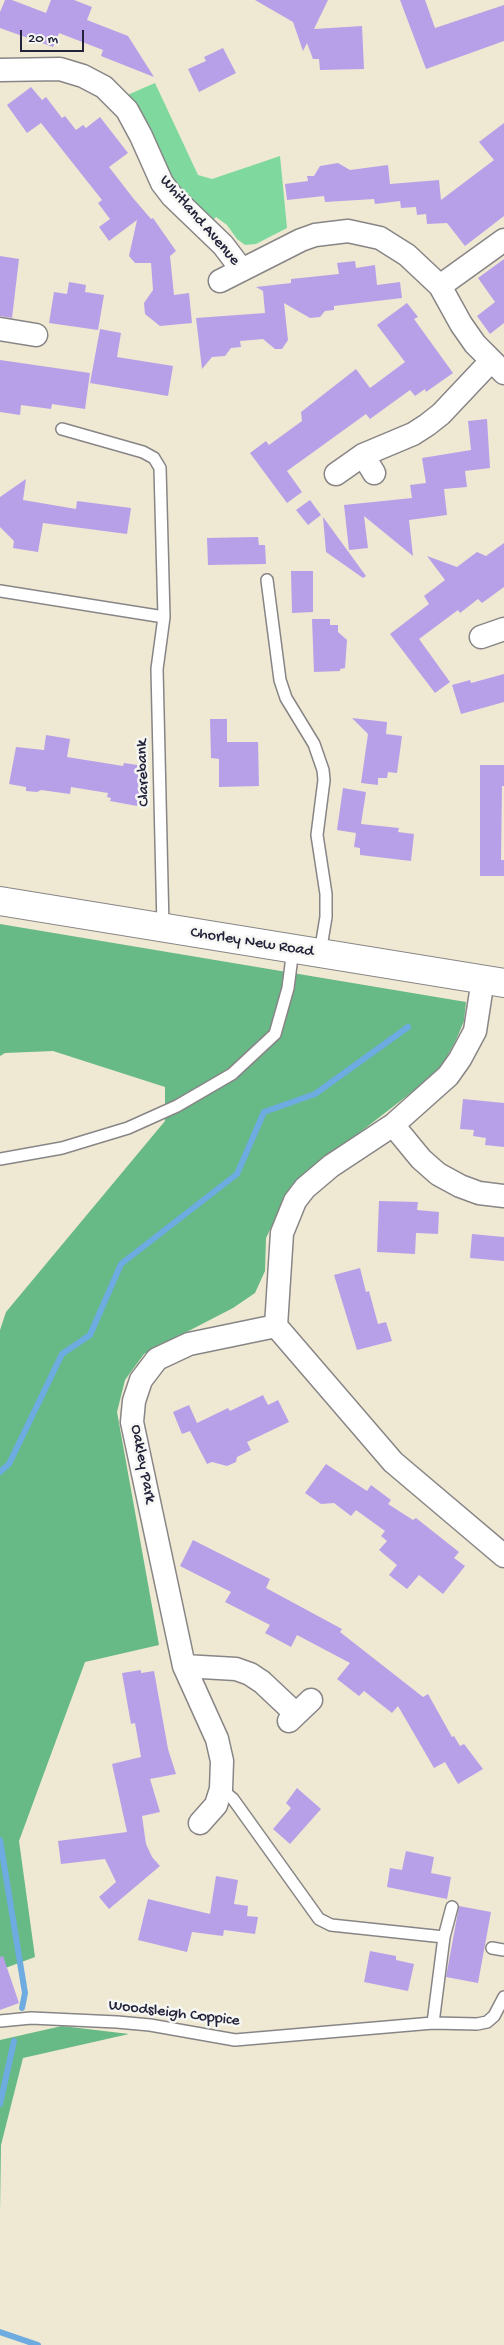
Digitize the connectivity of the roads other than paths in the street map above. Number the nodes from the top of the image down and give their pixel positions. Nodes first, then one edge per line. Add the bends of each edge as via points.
1 (0, 70) edge
2 (504, 240) edge
3 (242, 270) junction
4 (220, 281) dead end
5 (440, 286) junction
6 (0, 329) edge
7 (36, 335) dead end
8 (497, 367) edge
9 (62, 429) dead end
10 (336, 474) dead end
11 (267, 580) dead end
12 (0, 591) edge
13 (164, 618) junction
14 (504, 629) edge
15 (481, 637) dead end
16 (0, 901) edge
17 (164, 928) junction
18 (293, 949) junction
19 (320, 954) junction
20 (493, 981) edge
21 (393, 1125) junction
22 (0, 1159) edge
23 (504, 1196) edge
24 (276, 1326) junction
25 (504, 1556) edge
26 (184, 1666) junction
27 (299, 1712) dead end
28 (221, 1789) junction
29 (200, 1823) dead end
30 (452, 1906) dead end
31 (444, 1938) junction
32 (492, 1948) dead end
33 (504, 1950) edge
34 (504, 1997) edge
35 (0, 2021) edge
36 (433, 2023) junction

1 - 3 street, Whitland Avenue via 60,69 84,76 104,87 127,110 162,183 223,244
2 - 5 street
3 - 4 street, Whitland Avenue
3 - 5 street, Whitland Avenue via 301,240 348,231 380,238 394,245
5 - 8 street, Whitland Avenue via 460,324
6 - 7 street
8 - 10 street via 428,425 369,464
9 - 13 lane, Clarebank via 143,452 154,458 160,468
11 - 19 lane via 280,680 286,698 314,744 323,770 317,835 326,894 326,917
12 - 13 lane
13 - 17 lane, Clarebank via 157,669
14 - 15 street
16 - 17 main road, Chorley New Road
17 - 18 main road, Chorley New Road
18 - 19 main road, Chorley New Road
18 - 22 lane via 288,988 275,1034 232,1074 177,1106 128,1128 62,1148
19 - 20 main road, Chorley New Road
20 - 21 street via 477,1023 448,1076
21 - 23 street via 438,1174 479,1193
21 - 24 street via 331,1166 295,1201 282,1233
24 - 25 street via 393,1462
24 - 26 street, Oakley Park via 189,1344 157,1358 140,1380 134,1401 132,1422
26 - 27 street via 236,1669 250,1674
26 - 28 street, Oakley Park via 217,1739 222,1761
28 - 29 street, Oakley Park via 216,1805
28 - 31 lane via 233,1799 320,1919 332,1925
30 - 31 lane
31 - 36 lane
32 - 33 lane
34 - 36 lane, Woodsleigh Coppice via 487,2022
35 - 36 lane, Woodsleigh Coppice via 41,2018 117,2022 234,2040

